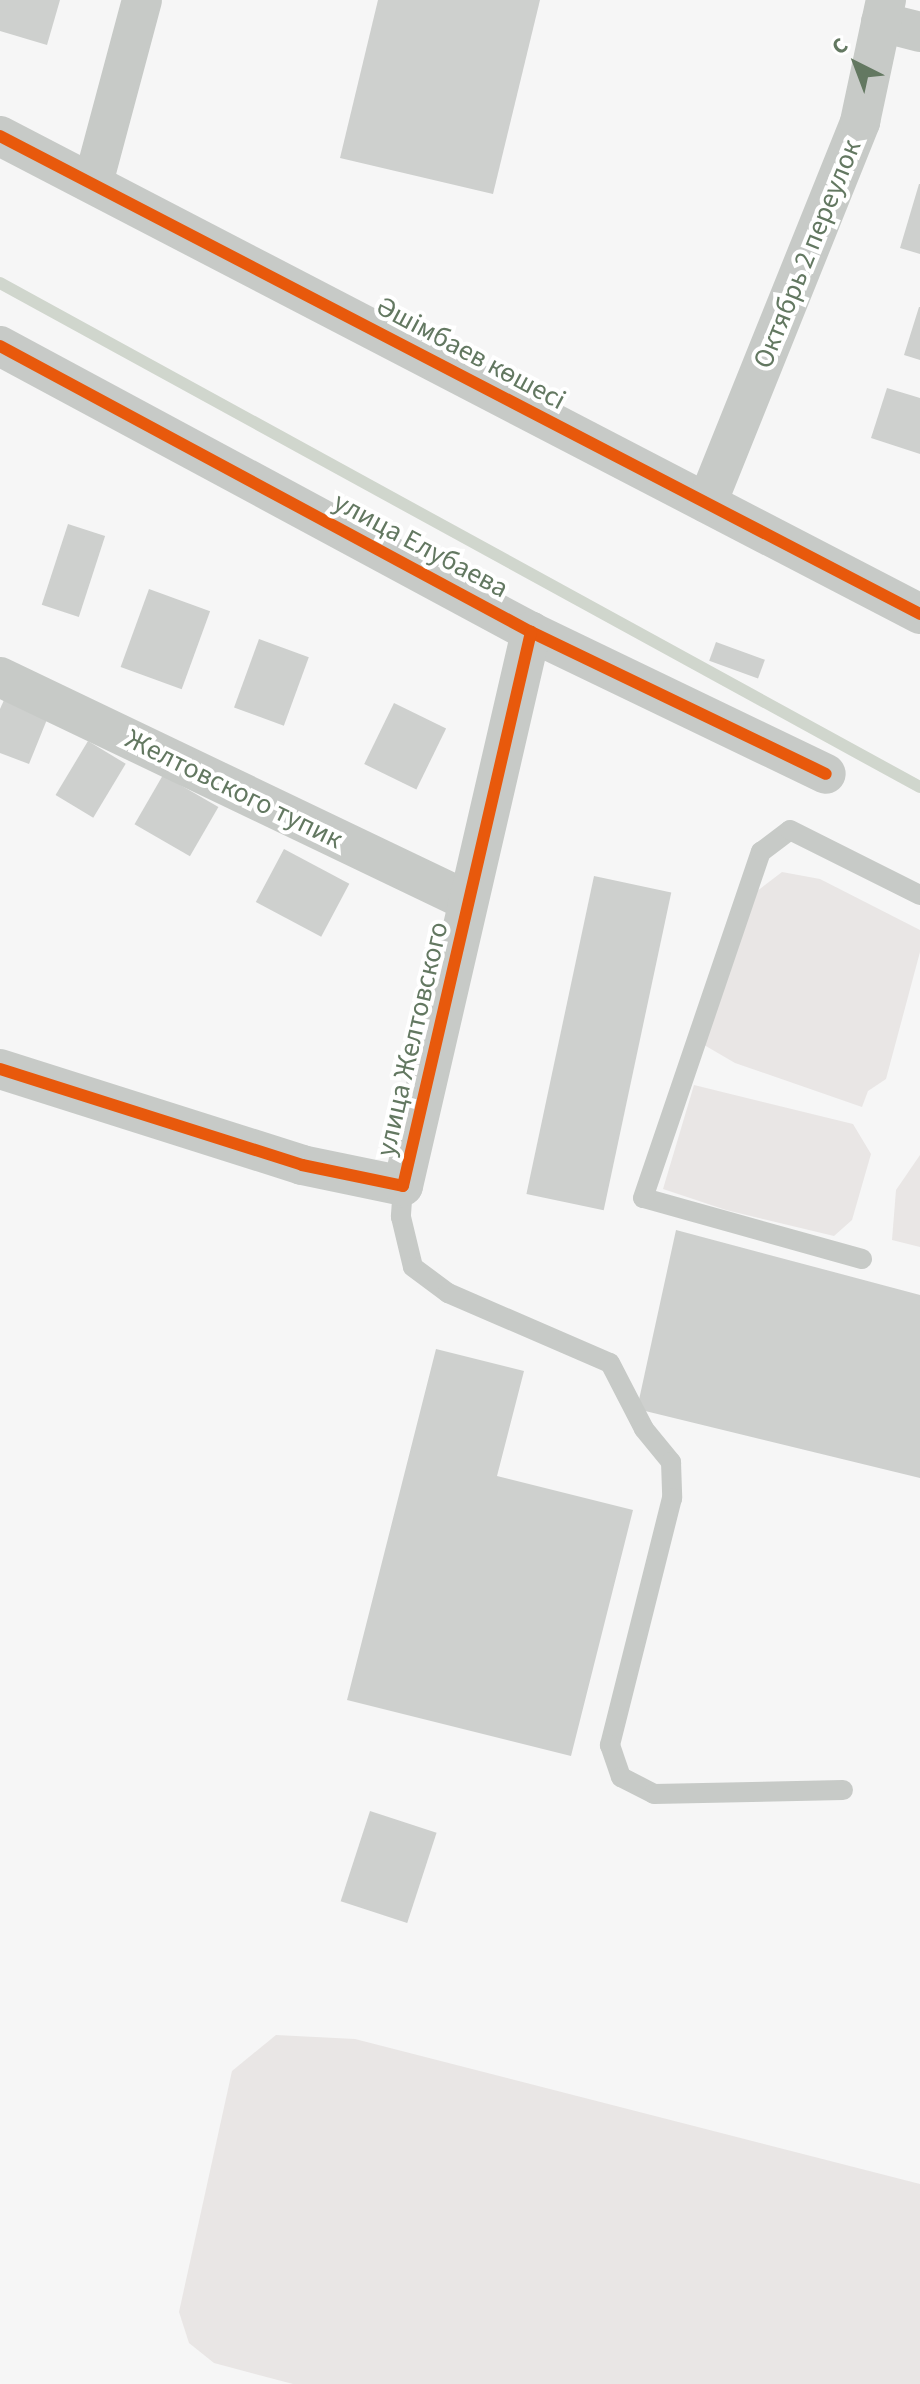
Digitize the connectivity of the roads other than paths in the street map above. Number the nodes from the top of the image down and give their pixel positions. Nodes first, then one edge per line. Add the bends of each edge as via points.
1 (142, 0) edge
2 (884, 11) edge
3 (920, 32) edge
4 (0, 136) edge
5 (93, 183) junction
6 (0, 346) edge
7 (707, 503) junction
8 (920, 614) edge
9 (531, 632) junction
10 (0, 677) edge
11 (826, 774) dead end
12 (920, 895) edge
13 (468, 901) junction
14 (0, 1069) edge
15 (403, 1186) junction
16 (862, 1259) dead end
17 (843, 1790) dead end

1 - 5 street
2 - 3 street
2 - 7 street, Октябрь 2 переулок via 860,122
4 - 5 street, Әшімбаев көшесі
5 - 7 street, Әшімбаев көшесі
6 - 9 street, улица Елубаева
7 - 8 street, Әшімбаев көшесі
9 - 11 street, улица Елубаева
9 - 13 street, улица Желтовского
10 - 13 street, Желтовского тупик
12 - 16 lane via 790,830 761,852 643,1198
13 - 15 street, улица Желтовского
14 - 15 street, улица Желтовского via 302,1165
15 - 17 lane via 401,1217 413,1267 448,1293 610,1363 644,1429 671,1462 672,1498 610,1745 621,1777 654,1794

